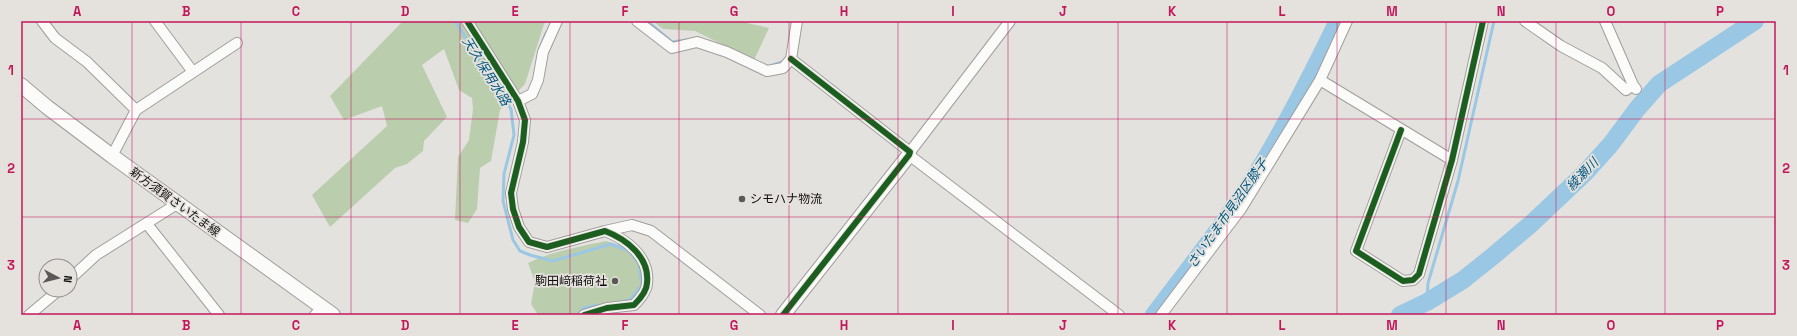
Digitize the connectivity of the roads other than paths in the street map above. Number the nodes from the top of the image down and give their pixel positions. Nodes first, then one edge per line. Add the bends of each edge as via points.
1 (42, 21) edge
2 (156, 21) edge
3 (467, 21) edge
4 (557, 21) edge
5 (637, 21) edge
6 (797, 21) edge
7 (1010, 21) edge
8 (1347, 21) edge
9 (1483, 21) edge
10 (1525, 21) edge
11 (1605, 21) edge
12 (236, 43) dead end
13 (791, 59) junction
14 (193, 72) junction
15 (1320, 80) junction
16 (21, 85) edge
17 (518, 101) junction
18 (136, 110) junction
19 (1401, 130) junction
20 (909, 154) junction
21 (112, 156) junction
22 (1452, 160) junction
23 (177, 204) junction
24 (147, 224) junction
25 (605, 231) junction
26 (78, 272) edge
27 (49, 298) edge
28 (609, 311) edge
29 (323, 313) edge
30 (29, 315) edge
31 (220, 315) edge
32 (584, 315) edge
33 (760, 315) edge
34 (783, 315) edge
35 (1119, 315) edge
36 (1161, 315) edge

1 - 18 street via 55,38 87,62
2 - 14 street
3 - 17 street
4 - 17 street via 543,52 538,80 532,94
5 - 13 street via 672,48 697,42 727,52 767,71 783,68
6 - 13 street
7 - 20 street
8 - 15 street
9 - 22 street
10 - 11 street via 1561,46 1602,68 1626,90 1635,87
12 - 14 street
13 - 20 street
14 - 18 street
15 - 19 street
15 - 36 street via 1241,209
16 - 21 main road, 新方須賀さいたま線 via 47,108
17 - 25 street via 525,120 523,142 511,193 513,209 529,242 547,247
18 - 21 street
19 - 22 street
19 - 22 street via 1356,251 1403,281 1412,280 1419,274
20 - 34 main road
20 - 35 street
21 - 23 main road, 新方須賀さいたま線
23 - 24 street
23 - 29 main road, 新方須賀さいたま線
24 - 26 street via 96,256
24 - 31 street
25 - 28 street via 634,248 644,264 647,284 642,296 634,305
25 - 33 street via 632,224 651,232
27 - 30 street
28 - 32 street

